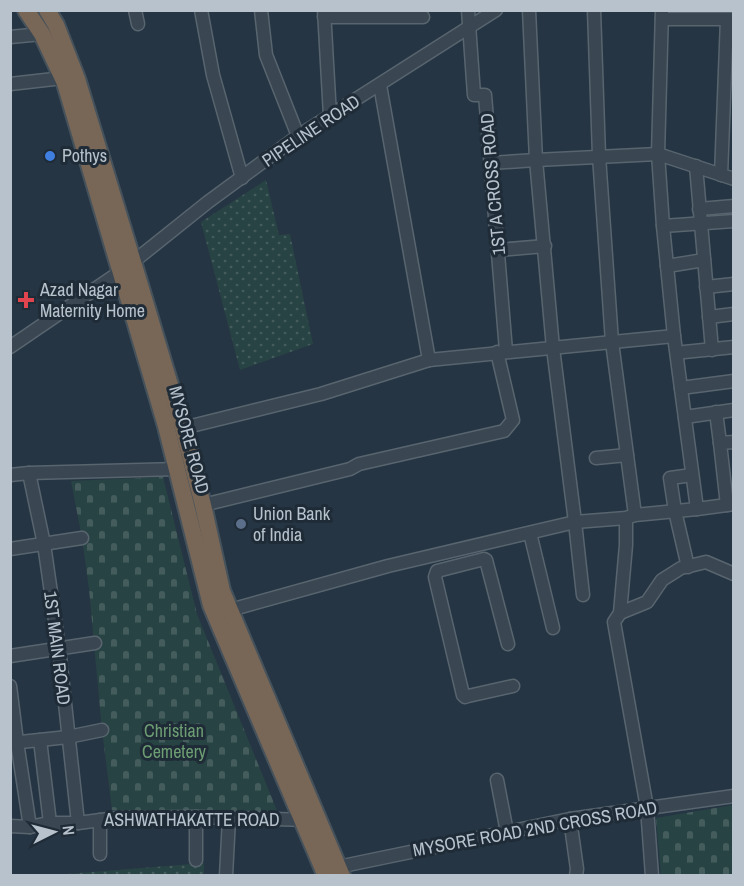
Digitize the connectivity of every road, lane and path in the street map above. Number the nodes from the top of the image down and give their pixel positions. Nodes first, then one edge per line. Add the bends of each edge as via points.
1 (26, 10) edge
2 (48, 10) edge
3 (135, 10) edge
4 (201, 10) edge
5 (261, 10) edge
6 (468, 10) edge
7 (496, 10) edge
8 (529, 10) edge
9 (594, 10) edge
10 (324, 14) edge
11 (662, 15) edge
12 (423, 17) dead end
13 (724, 17) edge
14 (138, 24) dead end
15 (468, 29) junction
16 (42, 34) junction
17 (10, 37) edge
18 (63, 78) junction
19 (10, 84) edge
20 (380, 85) junction
21 (330, 116) junction
22 (298, 136) junction
23 (658, 154) junction
24 (599, 156) junction
25 (536, 160) junction
26 (491, 164) junction
27 (696, 166) junction
28 (721, 174) junction
29 (242, 178) junction
30 (734, 179) edge
31 (734, 206) edge
32 (699, 209) junction
33 (734, 221) edge
34 (700, 224) junction
35 (663, 226) junction
36 (545, 246) junction
37 (498, 250) junction
38 (704, 260) junction
39 (667, 266) junction
40 (127, 267) junction
41 (734, 284) edge
42 (706, 287) junction
43 (734, 314) edge
44 (709, 317) junction
45 (674, 336) junction
46 (612, 342) junction
47 (10, 347) edge
48 (734, 347) edge
49 (553, 348) junction
50 (712, 350) junction
51 (502, 352) junction
52 (684, 352) dead end
53 (429, 360) junction
54 (734, 381) edge
55 (681, 388) junction
56 (734, 410) edge
57 (716, 412) junction
58 (685, 417) junction
59 (183, 428) junction
60 (734, 441) edge
61 (720, 443) junction
62 (627, 455) junction
63 (596, 458) dead end
64 (178, 469) junction
65 (729, 472) edge
66 (29, 473) junction
67 (10, 475) edge
68 (692, 476) junction
69 (730, 504) edge
70 (203, 506) junction
71 (697, 509) junction
72 (675, 511) junction
73 (630, 517) junction
74 (575, 522) junction
75 (530, 533) junction
76 (82, 538) dead end
77 (44, 544) junction
78 (476, 545) junction
79 (10, 549) edge
80 (445, 552) junction
81 (479, 561) junction
82 (688, 567) junction
83 (448, 568) junction
84 (734, 574) edge
85 (583, 595) dead end
86 (230, 610) junction
87 (620, 613) junction
88 (553, 628) dead end
89 (95, 643) dead end
90 (508, 644) dead end
91 (59, 648) junction
92 (10, 656) edge
93 (10, 686) edge
94 (513, 686) dead end
95 (102, 730) dead end
96 (68, 737) junction
97 (40, 740) junction
98 (14, 743) edge
99 (497, 780) dead end
100 (734, 796) edge
101 (647, 808) junction
102 (196, 817) junction
103 (229, 818) junction
104 (570, 819) junction
105 (100, 820) junction
106 (310, 820) junction
107 (50, 823) junction
108 (78, 823) junction
109 (10, 826) edge
110 (30, 826) junction
111 (507, 832) junction
112 (100, 854) dead end
113 (196, 860) dead end
114 (336, 873) edge
115 (226, 876) edge
116 (576, 876) edge
117 (652, 876) edge

1 - 16 highway, MYSORE ROAD
2 - 40 highway, MYSORE ROAD via 77,79
3 - 14 street
4 - 29 street via 213,75
5 - 22 street via 266,55
6 - 15 street
7 - 15 street, PIPELINE ROAD
8 - 25 street
9 - 24 street
10 - 12 street
10 - 21 street
11 - 13 street
11 - 23 street
13 - 28 street
15 - 20 street, PIPELINE ROAD
15 - 26 street, 1ST A CROSS ROAD via 474,95 485,94
16 - 17 street
16 - 18 highway, MYSORE ROAD
18 - 19 street
18 - 40 highway, MYSORE ROAD
20 - 21 street, PIPELINE ROAD
20 - 53 street
21 - 22 street, PIPELINE ROAD
22 - 29 street, PIPELINE ROAD
23 - 24 street
23 - 27 street
23 - 35 street
24 - 25 street
24 - 46 street
25 - 26 street
25 - 36 street
26 - 37 street, 1ST A CROSS ROAD
27 - 28 street
27 - 32 street
28 - 30 street
29 - 40 street, PIPELINE ROAD
31 - 32 street
32 - 34 street
33 - 34 street
34 - 35 street
34 - 38 street
35 - 39 street
36 - 37 street
36 - 49 street
37 - 51 street, 1ST A CROSS ROAD
38 - 39 street
38 - 42 street
39 - 45 street
40 - 47 street, PIPELINE ROAD
40 - 59 highway, MYSORE ROAD
40 - 64 highway, MYSORE ROAD
41 - 42 street
42 - 44 street
43 - 44 street
44 - 50 street
45 - 46 street
45 - 55 street
46 - 49 street
46 - 62 street
48 - 50 street
49 - 51 street
49 - 74 street
50 - 52 street
51 - 53 street
51 - 70 street, 1ST A CROSS ROAD via 513,420 504,431 359,464
53 - 59 street via 321,394
54 - 55 street
55 - 58 street
56 - 57 street
57 - 58 street
57 - 61 street
58 - 68 street
59 - 70 highway, MYSORE ROAD
60 - 61 street
61 - 65 street
62 - 63 street
62 - 73 street
64 - 66 street
64 - 106 highway, MYSORE ROAD via 211,605
65 - 69 street
66 - 67 street
66 - 77 street, 1ST MAIN ROAD
68 - 71 street
68 - 72 street via 670,478
69 - 71 street
70 - 86 highway, MYSORE ROAD
71 - 72 street
72 - 73 street
72 - 82 street
73 - 74 street
73 - 87 street
74 - 75 street
74 - 85 street
75 - 78 street
75 - 88 street
76 - 77 street
77 - 79 street
77 - 91 street, 1ST MAIN ROAD
78 - 80 street
78 - 81 street
80 - 83 street
80 - 86 street
81 - 83 street
81 - 90 street via 487,562
82 - 84 street via 706,562
82 - 87 street via 662,580 647,602
83 - 94 street via 437,571 435,577 463,695
86 - 106 highway, MYSORE ROAD
87 - 101 street via 614,622
89 - 91 street
91 - 92 street
91 - 96 street, 1ST MAIN ROAD
93 - 98 street
95 - 96 street
96 - 97 street
96 - 108 street, 1ST MAIN ROAD
97 - 98 street
97 - 107 street
98 - 110 street
99 - 111 street
100 - 101 street, MYSORE ROAD 2ND CROSS ROAD
101 - 104 street, MYSORE ROAD 2ND CROSS ROAD
101 - 117 street
102 - 103 street, ASHWATHAKATTE ROAD
102 - 105 street, ASHWATHAKATTE ROAD
102 - 113 street
103 - 106 street, ASHWATHAKATTE ROAD
103 - 115 street
104 - 111 street, MYSORE ROAD 2ND CROSS ROAD
104 - 116 street
105 - 108 street, ASHWATHAKATTE ROAD
105 - 112 street
106 - 114 highway, MYSORE ROAD
107 - 108 street, ASHWATHAKATTE ROAD
107 - 110 street, ASHWATHAKATTE ROAD
109 - 110 street, ASHWATHAKATTE ROAD
111 - 114 street, MYSORE ROAD 2ND CROSS ROAD

